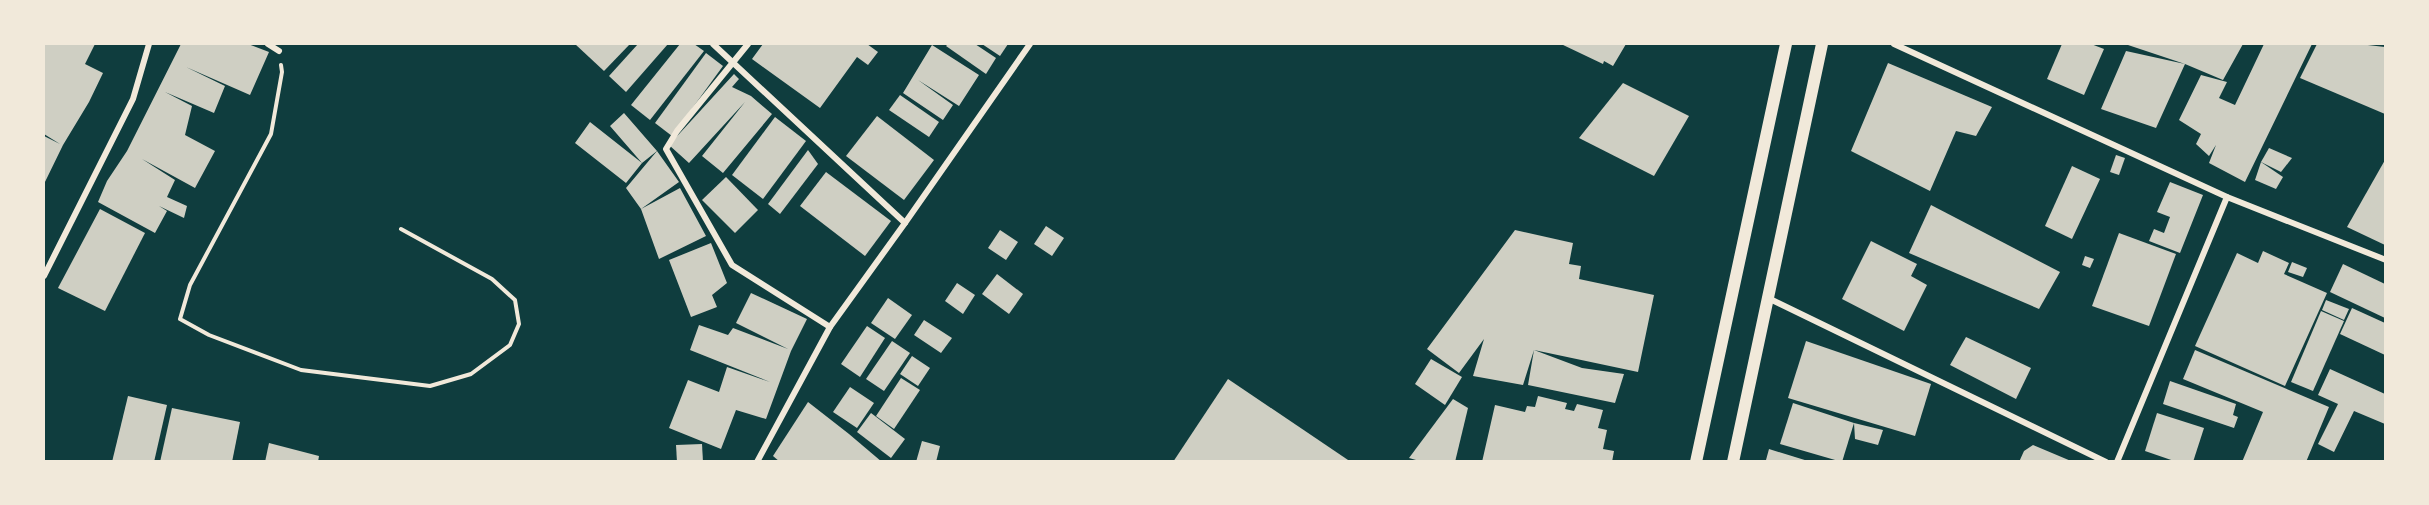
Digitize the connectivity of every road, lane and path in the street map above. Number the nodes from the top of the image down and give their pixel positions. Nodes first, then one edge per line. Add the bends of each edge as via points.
1 (149, 44) edge
2 (268, 44) edge
3 (713, 44) edge
4 (748, 44) edge
5 (1030, 44) edge
6 (1786, 44) edge
7 (1822, 44) edge
8 (1894, 44) edge
9 (279, 51) joint
10 (734, 62) junction
11 (2227, 197) junction
12 (905, 223) junction
13 (401, 229) dead end
14 (2385, 261) edge
15 (44, 276) edge
16 (1768, 298) junction
17 (830, 327) junction
18 (757, 462) edge
19 (1696, 462) edge
20 (1733, 462) edge
21 (2106, 462) edge
22 (2117, 462) edge

1 - 15 street via 133,99
2 - 9 street
3 - 10 street
4 - 10 street
5 - 12 street
6 - 19 main road
7 - 16 main road
8 - 11 street
9 - 13 path via 282,72 270,134 190,285 180,319 209,335 301,370 430,386 471,374 510,345 519,324 515,300 492,279
10 - 12 street
10 - 17 street via 666,149 732,265
11 - 14 street
11 - 22 street
12 - 17 street
16 - 20 main road
16 - 21 street
17 - 18 street

